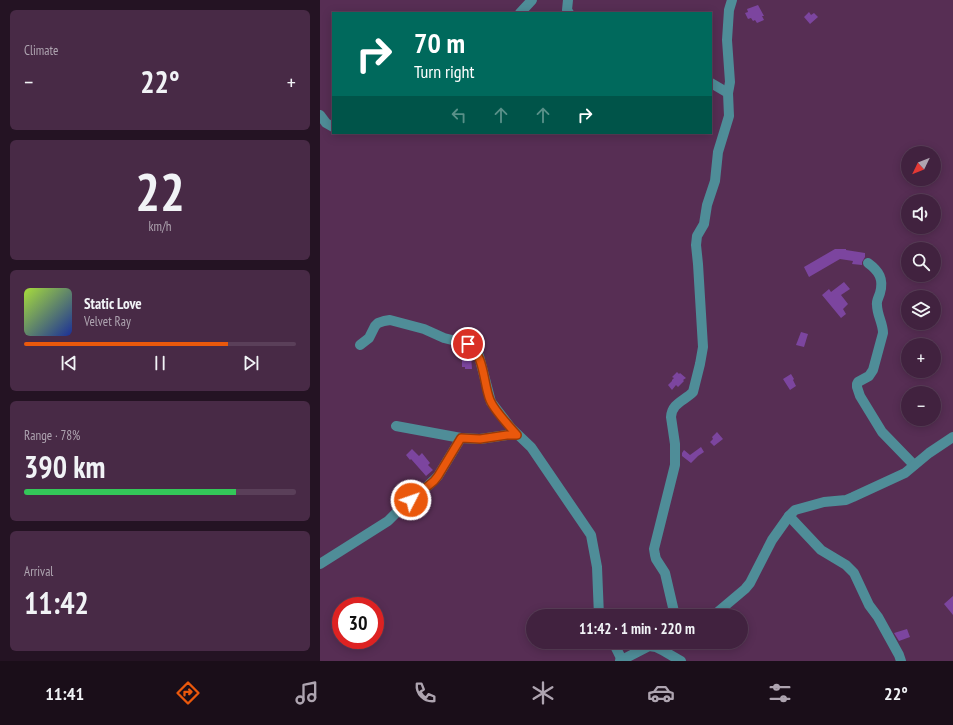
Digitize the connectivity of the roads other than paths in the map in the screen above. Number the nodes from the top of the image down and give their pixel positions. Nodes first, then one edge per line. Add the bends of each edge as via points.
1 (532, 0) edge
2 (568, 0) edge
3 (732, 0) edge
4 (521, 12) edge
5 (568, 12) edge
6 (712, 84) edge
7 (728, 93) junction
8 (320, 115) edge
9 (332, 126) edge
10 (868, 263) dead end
11 (360, 345) dead end
12 (396, 426) dead end
13 (517, 435) junction
14 (953, 437) edge
15 (461, 438) junction
16 (914, 465) junction
17 (789, 516) junction
18 (320, 564) edge
19 (599, 609) edge
20 (673, 609) edge
21 (721, 609) edge
22 (616, 649) edge
23 (643, 649) edge
24 (659, 649) edge
25 (621, 661) edge
26 (680, 661) edge
27 (901, 661) edge

1 - 4 street
2 - 5 street
3 - 7 street via 727,40 730,82
6 - 7 street
7 - 20 street via 729,116 718,152 716,176 704,224 697,236 696,245 702,356 693,392 674,407 671,413 675,465 654,549 656,559 665,573
8 - 9 street
10 - 16 street via 880,274 880,293 876,306 883,333 873,370 869,376 858,382 857,387 882,432
11 - 13 street via 378,323 390,320 424,328 444,338 468,344 479,356 491,402
12 - 15 street
13 - 15 street via 480,439
13 - 19 street via 531,447 591,535 597,567
14 - 16 street
15 - 18 street via 438,476 428,486 388,521
16 - 17 street via 905,473 846,500 824,502 795,510
17 - 21 street via 772,540 750,583
17 - 27 street via 821,550 854,573
22 - 25 street
23 - 25 street
24 - 26 street

